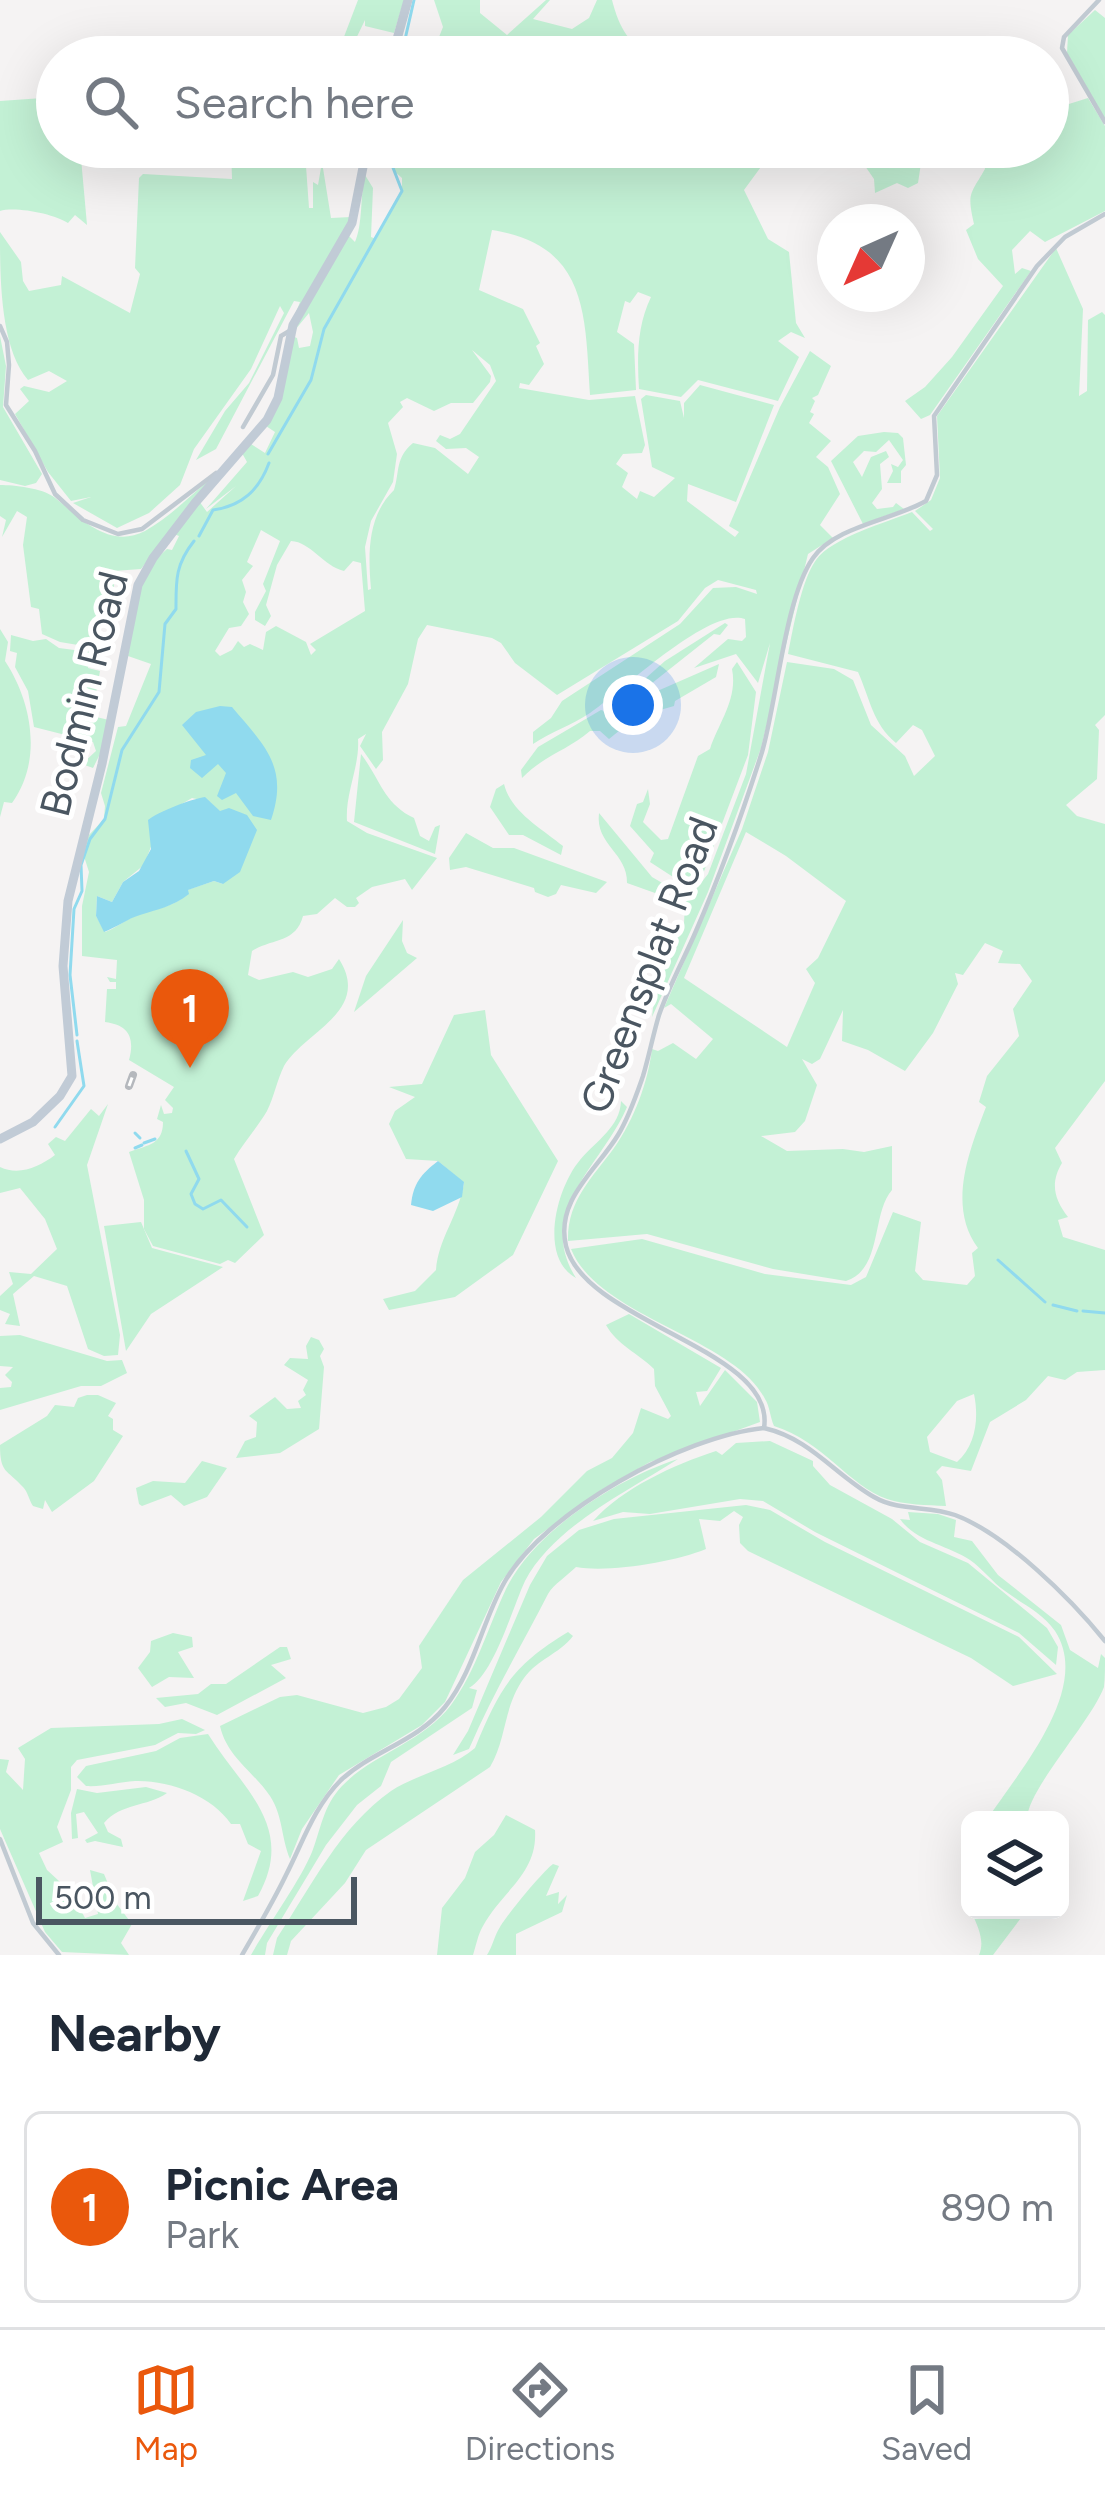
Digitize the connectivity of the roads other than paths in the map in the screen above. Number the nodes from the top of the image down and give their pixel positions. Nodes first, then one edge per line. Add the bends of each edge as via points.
1 (408, 0) edge
2 (1099, 0) edge
3 (398, 36) edge
4 (1065, 36) edge
5 (1069, 60) edge
6 (1105, 122) edge
7 (363, 168) edge
8 (1105, 214) edge
9 (0, 326) edge
10 (291, 330) junction
11 (243, 427) dead end
12 (220, 472) junction
13 (0, 1139) edge
14 (764, 1428) junction
15 (1105, 1641) edge
16 (0, 1839) edge
17 (59, 1955) edge
18 (242, 1955) edge

1 - 3 main road
2 - 4 street
5 - 6 street
7 - 10 main road, Bodmin Road via 352,224
8 - 14 street, Greensplat Road via 1065,237 1037,266 934,416 937,475 926,501 814,556 727,854 660,1013 629,1112 565,1220 566,1248 584,1280 725,1366 758,1395
9 - 12 street via 9,365 6,405 55,494 83,520 118,534 142,530
10 - 11 street via 281,336 273,375
10 - 12 main road, Bodmin Road via 271,413
12 - 13 main road, Bodmin Road via 138,585 68,901 63,966 71,1076 33,1122
14 - 15 street via 809,1445 886,1503 956,1515 990,1534
14 - 18 street via 643,1468 527,1550 500,1590 452,1698 328,1796
16 - 17 street via 33,1923

